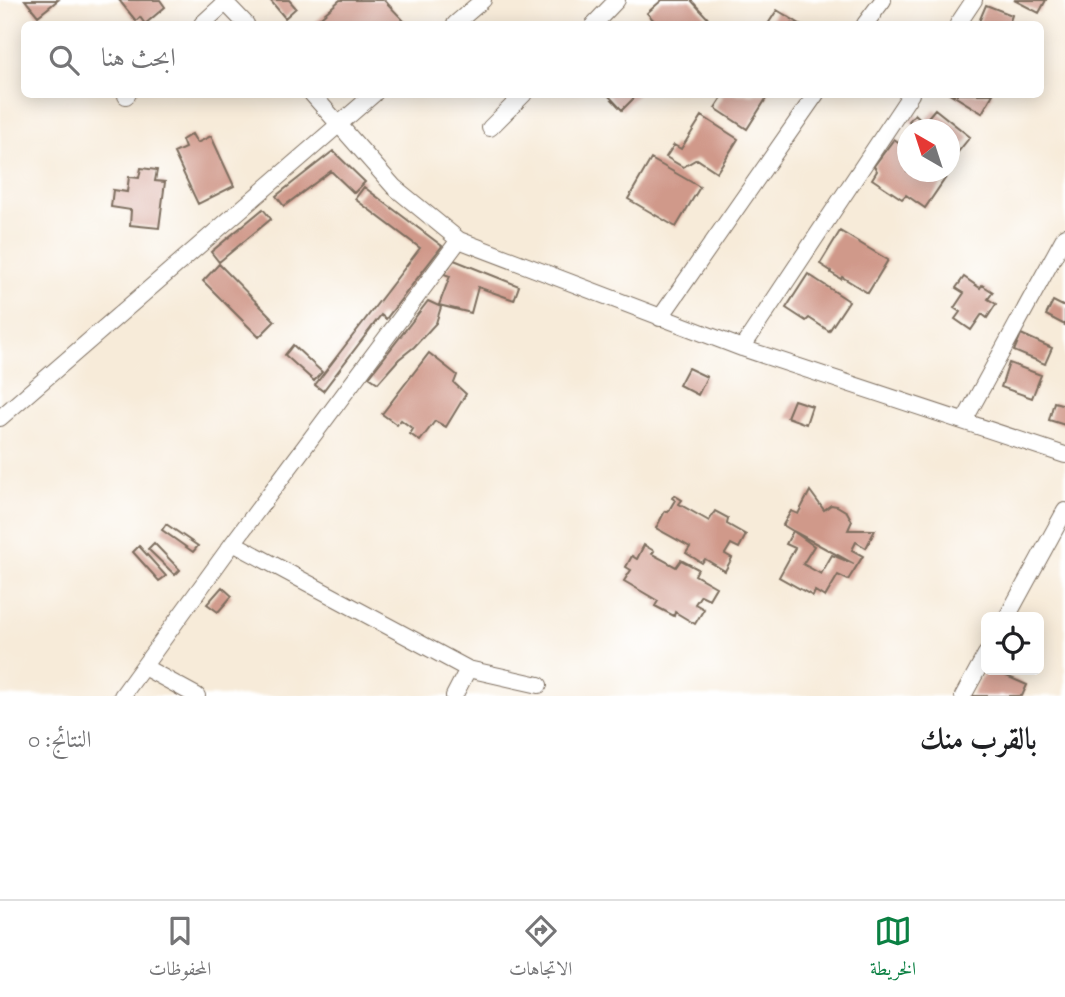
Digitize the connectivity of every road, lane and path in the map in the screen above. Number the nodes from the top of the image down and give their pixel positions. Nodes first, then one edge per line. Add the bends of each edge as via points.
1 (483, 0) edge
2 (617, 0) edge
3 (883, 0) edge
4 (974, 0) edge
5 (224, 1) edge
6 (205, 21) edge
7 (243, 21) edge
8 (458, 21) edge
9 (597, 21) edge
10 (867, 21) edge
11 (960, 21) edge
12 (316, 98) edge
13 (368, 98) edge
14 (520, 98) edge
15 (813, 98) edge
16 (908, 98) edge
17 (339, 124) junction
18 (490, 128) dead end
19 (1065, 236) edge
20 (459, 240) junction
21 (660, 318) junction
22 (742, 348) junction
23 (0, 418) edge
24 (964, 421) junction
25 (1065, 455) edge
26 (1065, 511) edge
27 (233, 542) junction
28 (1010, 612) edge
29 (981, 663) edge
30 (144, 667) junction
31 (468, 669) junction
32 (539, 685) dead end
33 (122, 696) edge
34 (197, 696) edge
35 (454, 696) edge
36 (963, 696) edge

1 - 8 street
2 - 9 street
3 - 10 street
4 - 11 street
5 - 6 street
5 - 7 street
12 - 17 street
13 - 17 street
14 - 18 street
15 - 21 street
16 - 22 street
17 - 20 street via 394,187
17 - 23 street
19 - 24 street
20 - 21 street
20 - 27 street
21 - 22 street
22 - 24 street
24 - 25 street
26 - 28 street
27 - 30 street
27 - 31 street
29 - 36 street
30 - 33 street
30 - 34 street
31 - 32 street
31 - 35 street

